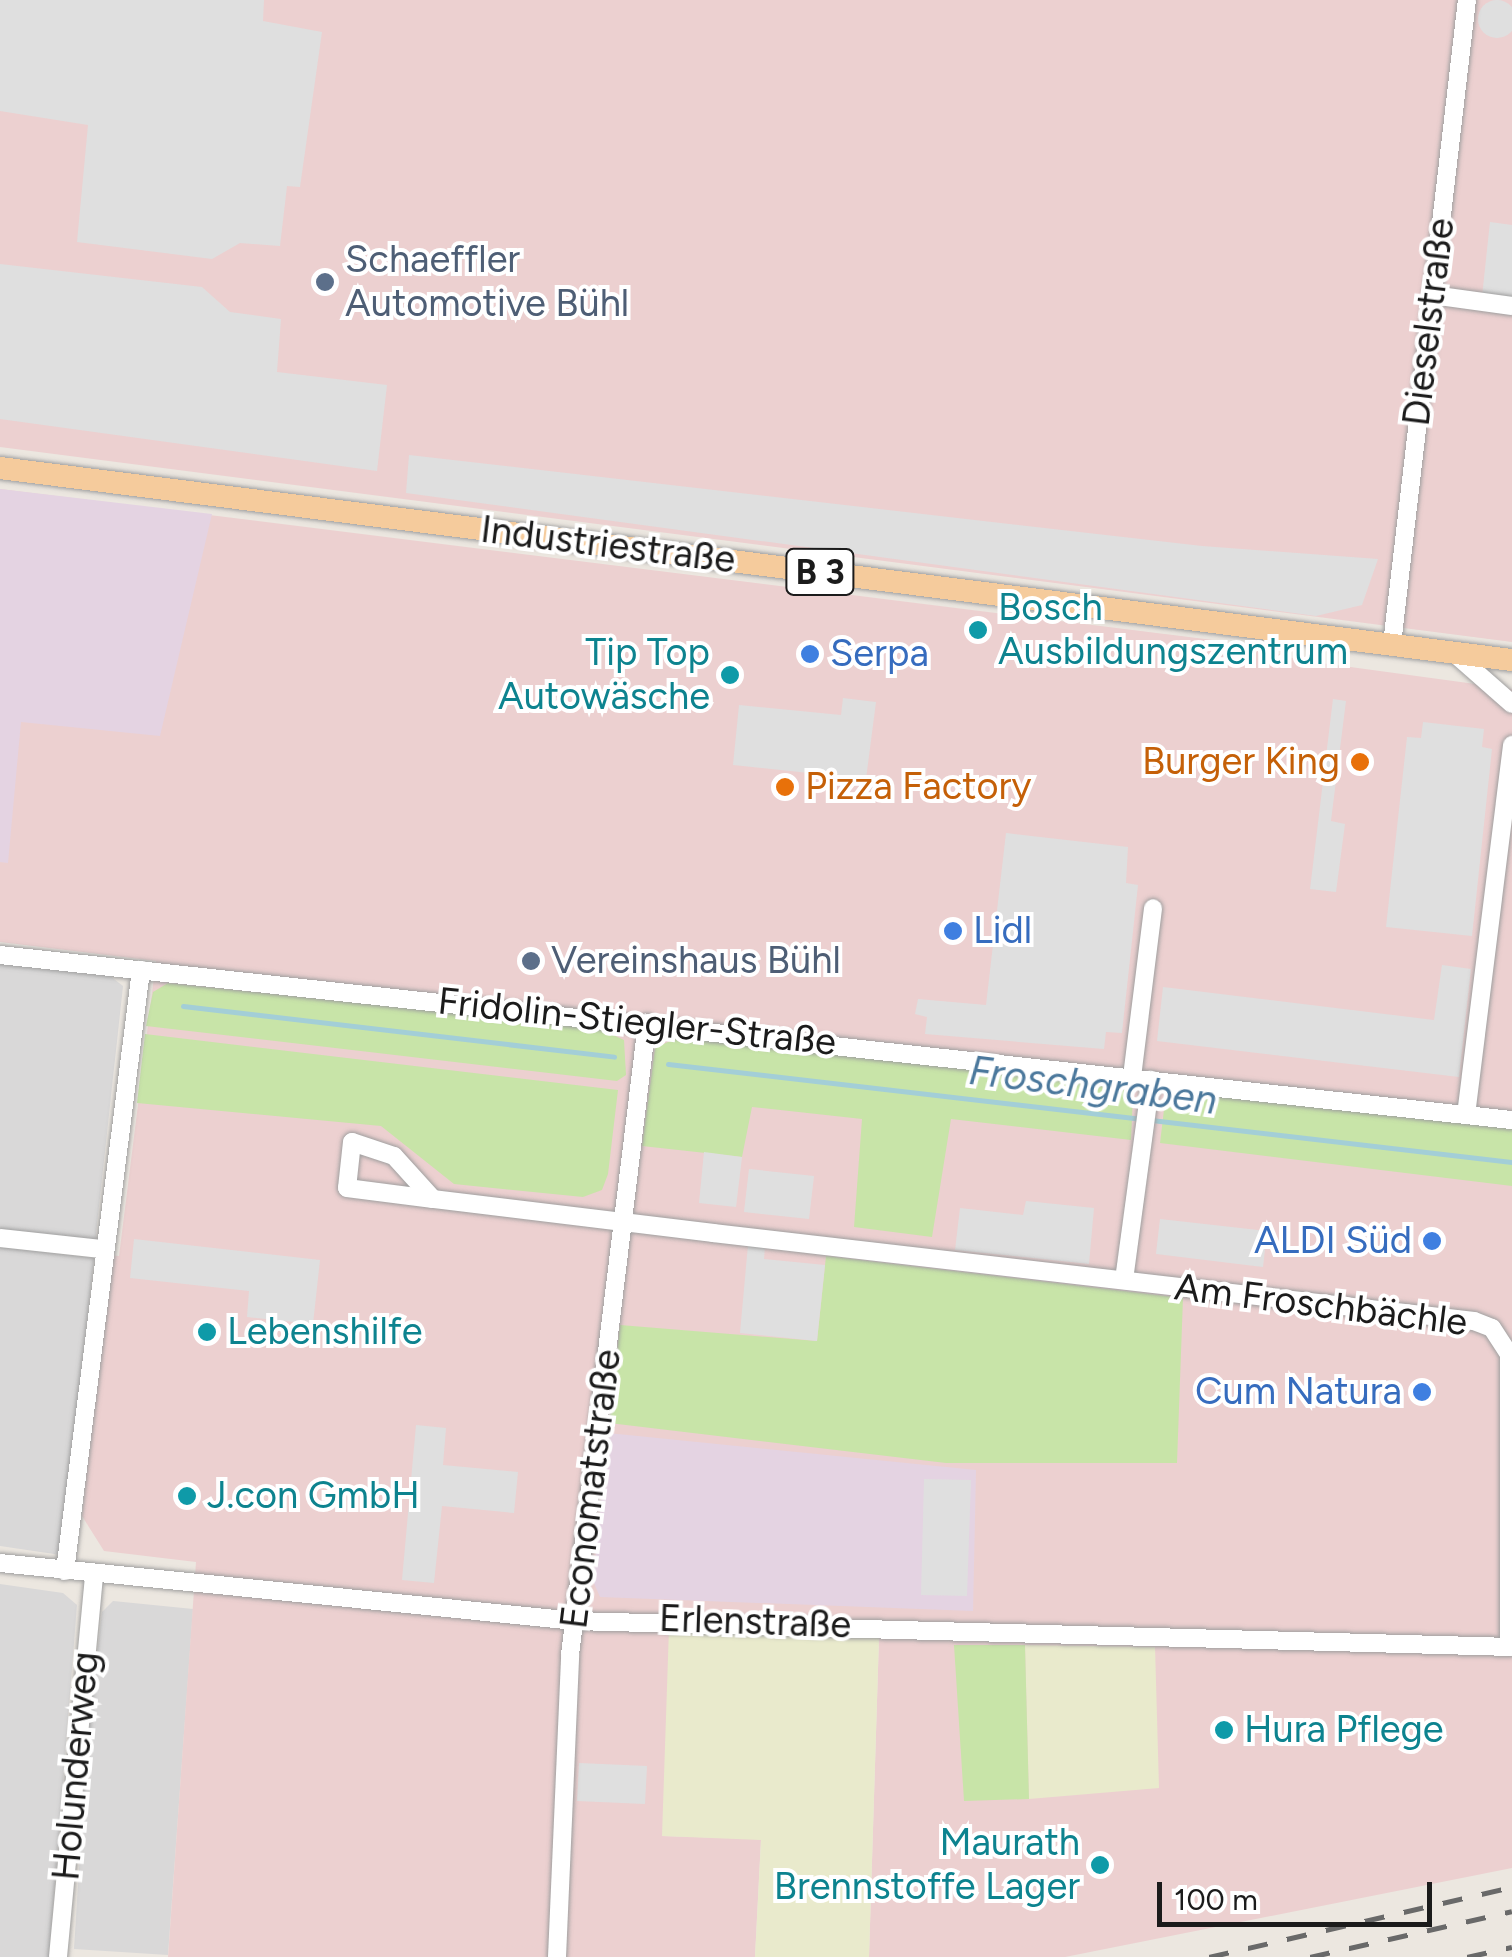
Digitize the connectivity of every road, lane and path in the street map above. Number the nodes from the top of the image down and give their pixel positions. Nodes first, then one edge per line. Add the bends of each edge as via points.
1 (1467, 0) edge
2 (1432, 295) junction
3 (1512, 306) edge
4 (0, 468) edge
5 (1392, 644) junction
6 (1454, 653) junction
7 (1512, 660) edge
8 (1512, 704) edge
9 (1512, 745) edge
10 (1153, 908) dead end
11 (0, 956) edge
12 (141, 970) junction
13 (647, 1023) junction
14 (1142, 1079) junction
15 (1466, 1115) junction
16 (1512, 1120) edge
17 (434, 1199) junction
18 (623, 1222) junction
19 (0, 1238) edge
20 (101, 1249) junction
21 (1124, 1280) junction
22 (0, 1563) edge
23 (65, 1571) junction
24 (94, 1574) junction
25 (576, 1620) junction
26 (1510, 1647) edge
27 (58, 1957) edge
28 (556, 1957) edge

1 - 2 street, Dieselstraße
2 - 3 street
2 - 5 street, Dieselstraße
4 - 5 main road, Industriestraße / B 3
5 - 6 main road, Industriestraße / B 3
6 - 7 main road, Industriestraße / B 3
6 - 8 street
9 - 15 street
10 - 14 street
11 - 12 street, Fridolin-Stiegler-Straße
12 - 13 street, Fridolin-Stiegler-Straße
12 - 20 street via 108,1248
13 - 14 street, Fridolin-Stiegler-Straße
13 - 18 street, Economatstraße
14 - 15 street, Fridolin-Stiegler-Straße
14 - 21 street, Am Froschbächle via 1149,1108
15 - 16 street, Fridolin-Stiegler-Straße
17 - 17 street, Am Froschbächle via 347,1188 352,1142 394,1156
17 - 18 street, Am Froschbächle
18 - 21 street, Am Froschbächle
18 - 25 street, Economatstraße
19 - 20 street
20 - 23 street
21 - 26 street, Am Froschbächle via 1474,1321 1504,1340
22 - 23 street, Erlenstraße
23 - 24 street, Erlenstraße
24 - 25 street, Erlenstraße
24 - 27 street, Holunderweg
25 - 26 street, Erlenstraße
25 - 28 street, Economatstraße

